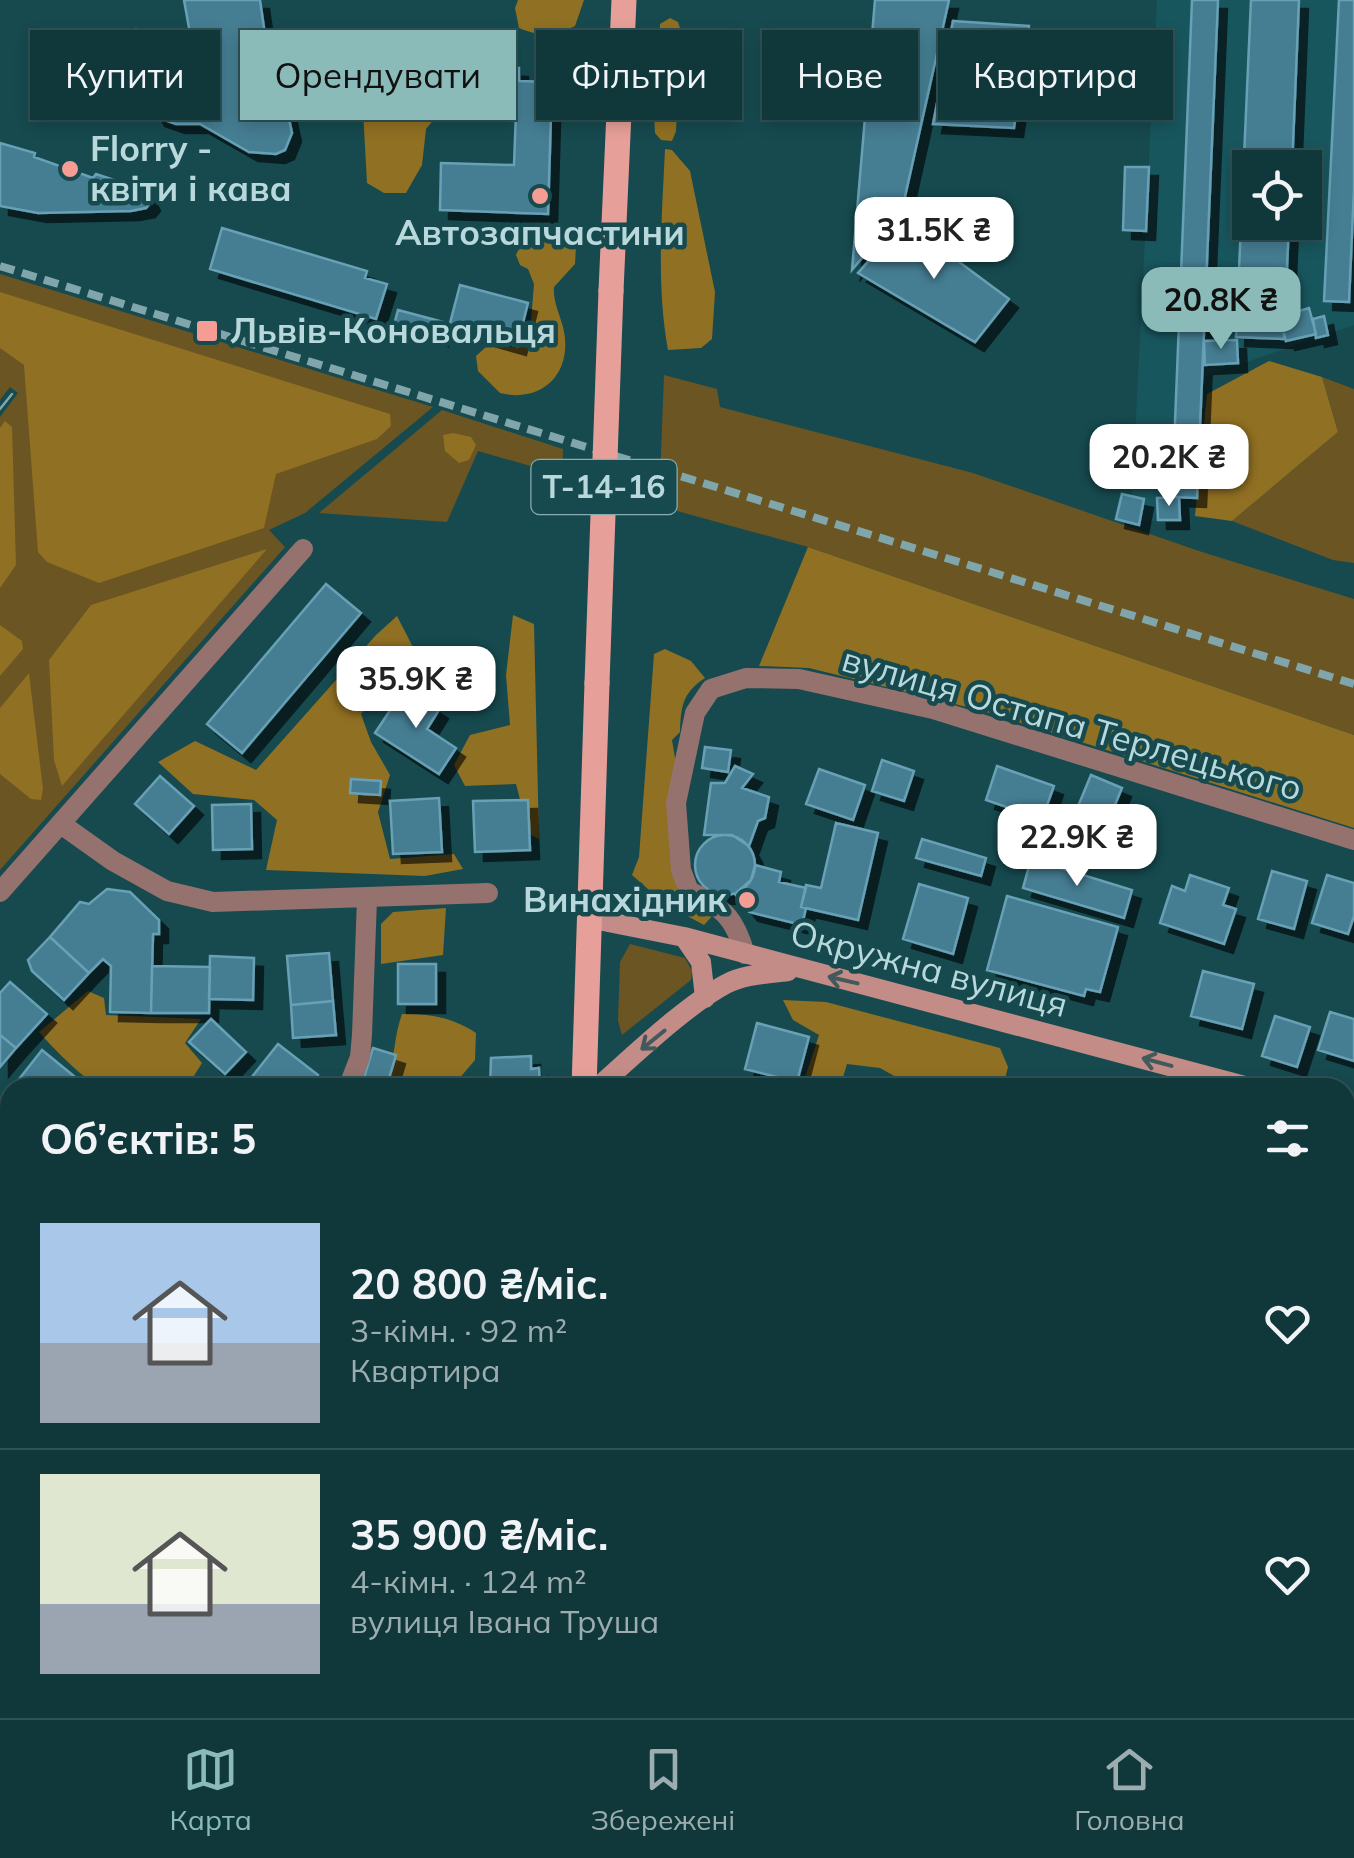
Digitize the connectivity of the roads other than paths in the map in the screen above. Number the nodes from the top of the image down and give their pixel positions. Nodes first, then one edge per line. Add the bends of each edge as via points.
1 (624, 0) edge
2 (303, 549) dead end
3 (61, 824) junction
4 (1354, 840) edge
5 (0, 892) edge
6 (488, 893) dead end
7 (367, 899) junction
8 (588, 918) junction
9 (684, 938) junction
10 (744, 954) junction
11 (800, 970) junction
12 (705, 998) junction
13 (352, 1078) edge
14 (584, 1078) edge
15 (609, 1078) edge
16 (1214, 1078) edge

1 - 8 main road, Т-14-16, bridge
2 - 3 street
3 - 5 street
3 - 7 street via 114,861 182,895 213,902
4 - 10 street, вулиця Остапа Терлецького via 933,709 799,680 746,678 711,689 695,713 676,804 681,870 690,891 723,908
6 - 7 street
7 - 13 street via 362,1035
8 - 9 main road, Окружна вулиця
8 - 14 main road, Т-14-16
9 - 10 main road, Окружна вулиця
9 - 12 main road via 701,962
10 - 11 main road, Окружна вулиця
11 - 12 main road via 728,983
16 -> 11 main road, Окружна вулиця
12 -> 15 main road

